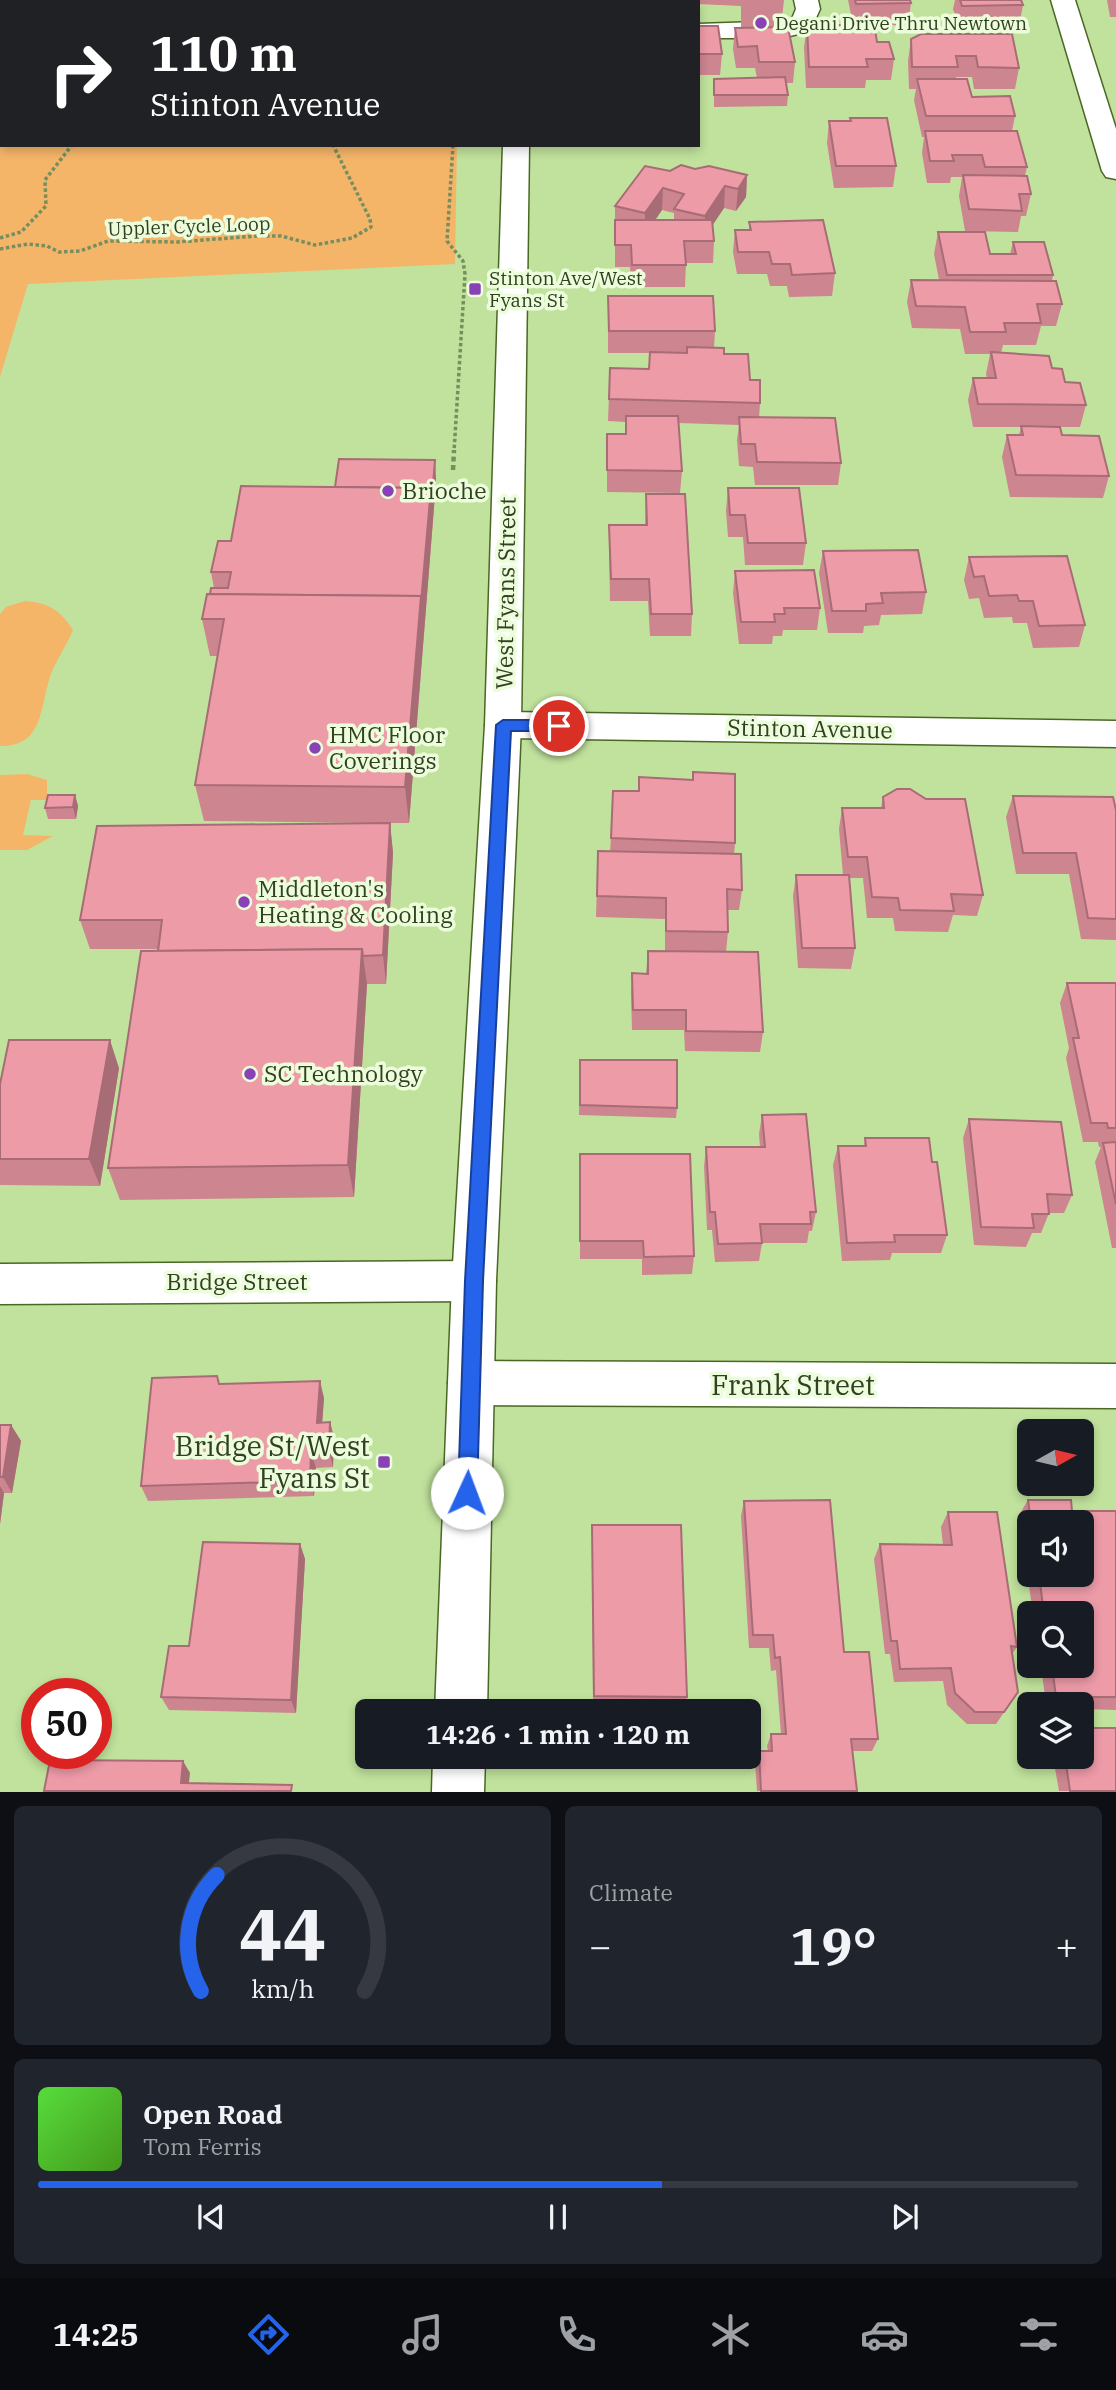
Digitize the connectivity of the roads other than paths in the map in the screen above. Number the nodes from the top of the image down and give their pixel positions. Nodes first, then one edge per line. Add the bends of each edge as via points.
1 (1063, 0) edge
2 (807, 4) edge
3 (700, 15) edge
4 (700, 31) edge
5 (516, 147) edge
6 (1116, 171) edge
7 (503, 725) junction
8 (1116, 734) edge
9 (474, 1281) junction
10 (0, 1284) edge
11 (471, 1383) junction
12 (1116, 1386) edge
13 (461, 1699) edge
14 (459, 1769) edge
15 (458, 1791) edge

1 - 6 main road via 1095,70
2 - 3 main road via 782,13
2 - 4 main road via 801,26 782,31
5 - 7 main road, West Fyans Street
7 - 8 main road, Stinton Avenue
7 - 9 main road, West Fyans Street
9 - 10 main road, Bridge Street
9 - 11 main road, West Fyans Street
11 - 12 main road, Frank Street
11 - 13 main road, West Fyans Street
14 - 15 main road

